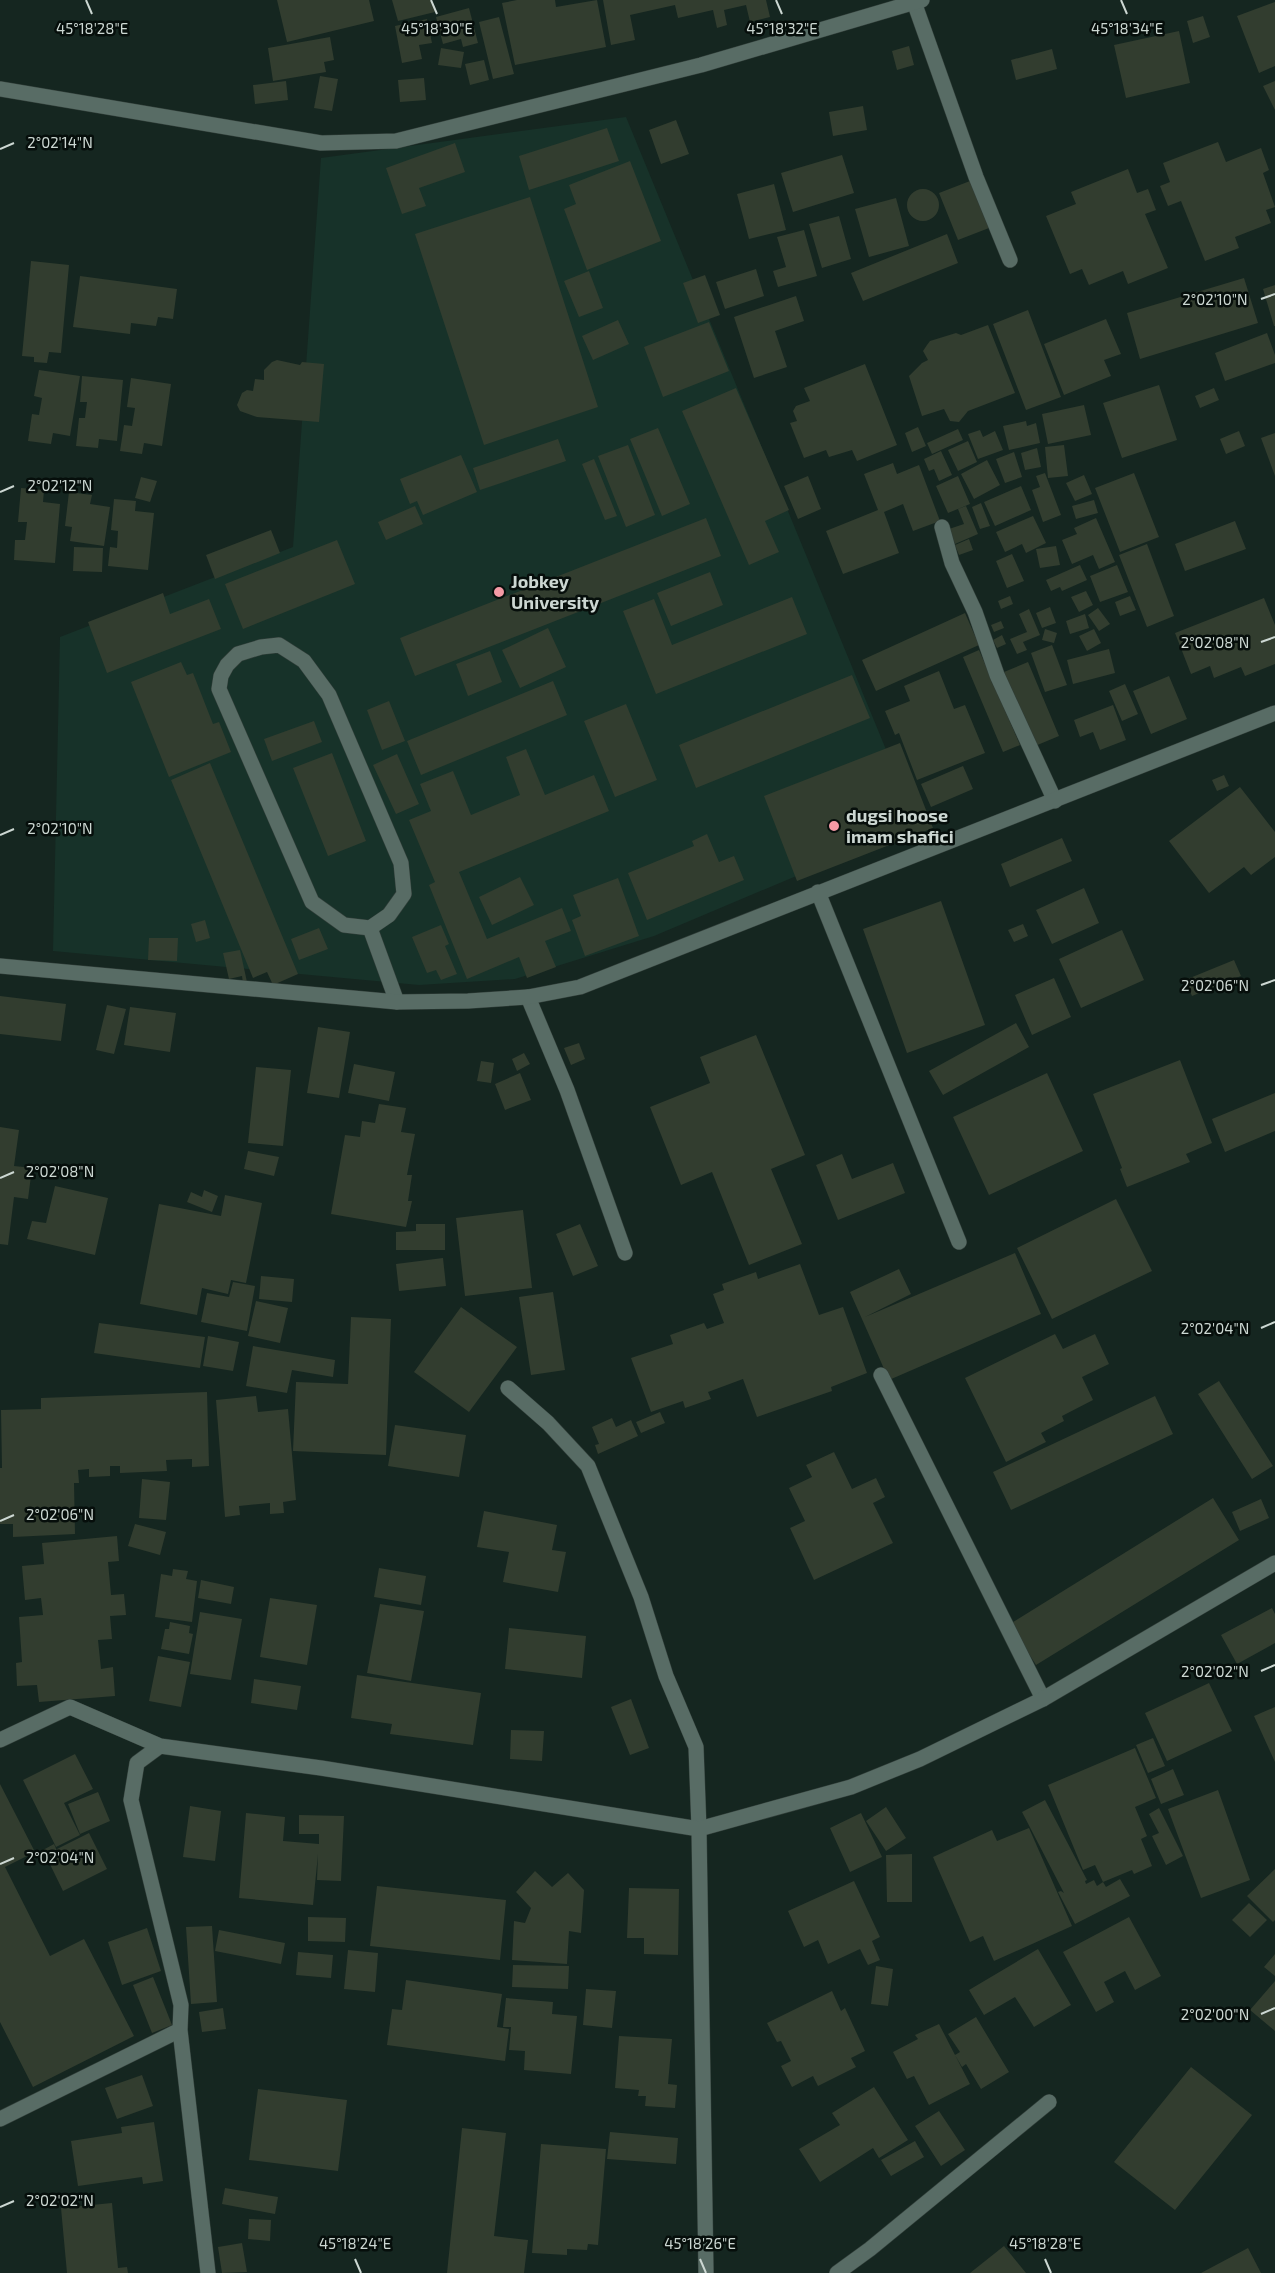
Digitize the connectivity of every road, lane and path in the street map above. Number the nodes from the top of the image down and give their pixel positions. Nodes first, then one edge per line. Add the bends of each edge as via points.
1 (918, 1) edge
2 (0, 89) edge
3 (1010, 260) dead end
4 (942, 527) dead end
5 (1275, 713) edge
6 (1055, 801) junction
7 (818, 892) junction
8 (370, 928) junction
9 (0, 966) edge
10 (528, 997) junction
11 (397, 1002) junction
12 (959, 1242) dead end
13 (625, 1253) dead end
14 (881, 1375) dead end
15 (508, 1388) dead end
16 (1275, 1563) edge
17 (1043, 1699) junction
18 (0, 1740) edge
19 (160, 1746) junction
20 (699, 1829) junction
21 (180, 2030) junction
22 (1049, 2102) dead end
23 (0, 2119) edge
24 (208, 2273) edge
25 (706, 2273) edge
26 (837, 2273) edge

1 - 2 street via 701,65 396,141 321,143
1 - 3 street via 976,177
4 - 6 street via 996,675
5 - 6 street
6 - 7 street
7 - 10 street via 580,987
7 - 12 street
8 - 8 street via 344,926 312,902 219,689 221,676 238,654 279,645 304,661 328,695 401,863 404,894 389,915
8 - 11 street
9 - 11 street
10 - 11 street
10 - 13 street via 567,1090
14 - 17 street
15 - 20 street via 588,1466 696,1748
16 - 17 street
17 - 20 street via 920,1759 851,1787
18 - 19 street via 70,1707
19 - 20 street
19 - 21 street via 136,1763 131,1800 181,2005
20 - 25 street
21 - 23 street
21 - 24 street
22 - 26 street

